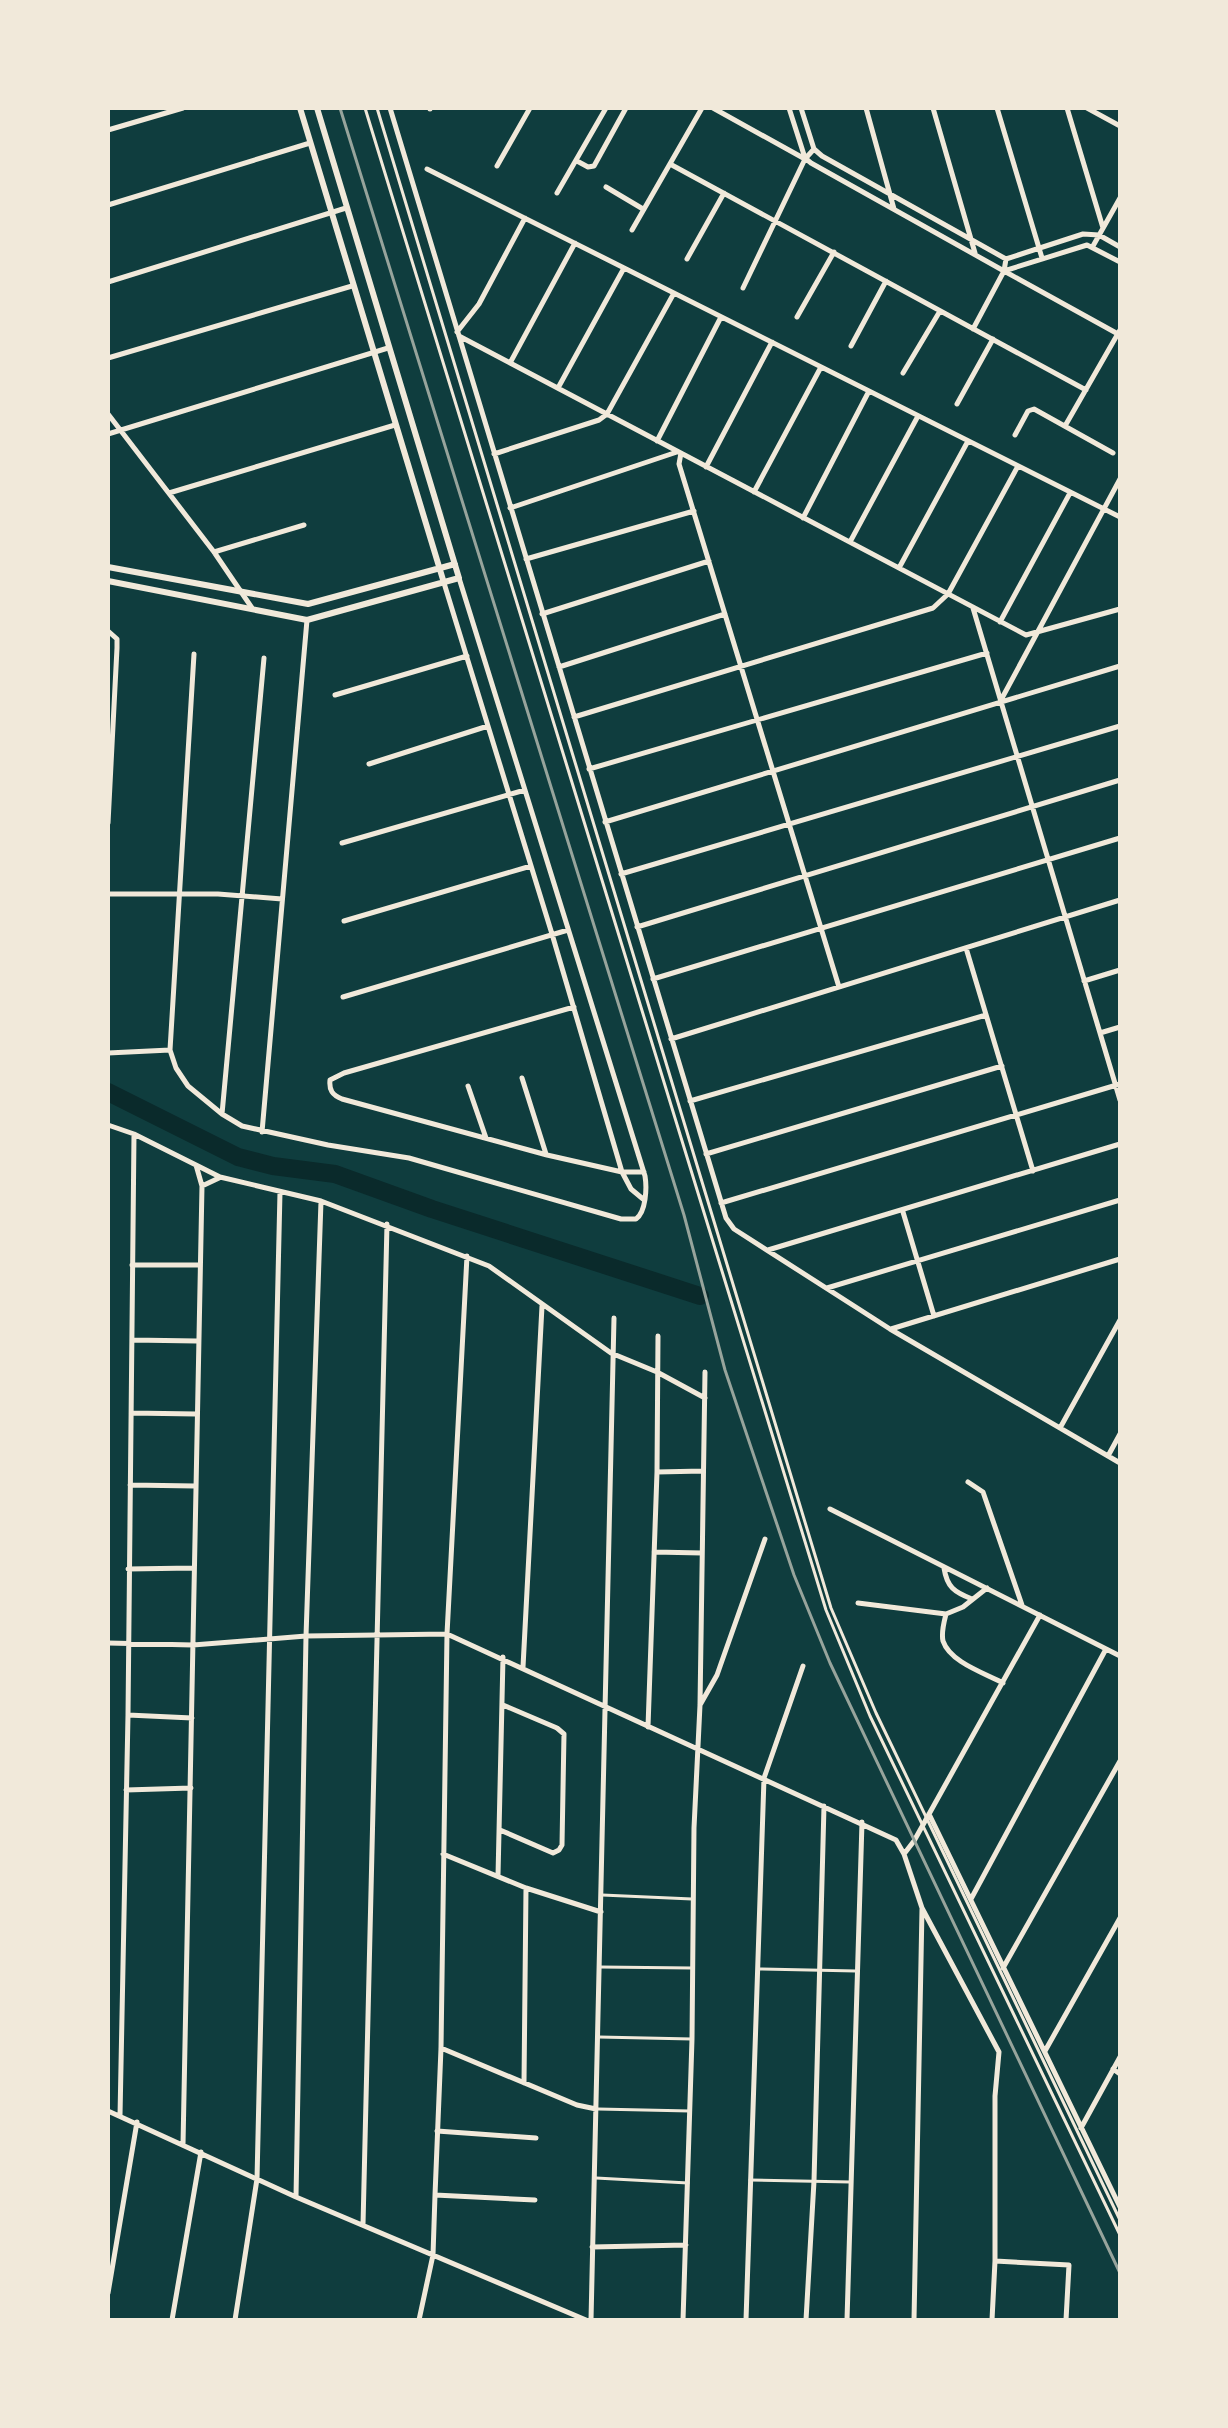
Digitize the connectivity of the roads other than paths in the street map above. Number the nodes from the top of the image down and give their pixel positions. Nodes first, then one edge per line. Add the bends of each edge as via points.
1 (183, 108) edge
2 (300, 108) edge
3 (317, 108) edge
4 (365, 108) edge
5 (377, 108) edge
6 (390, 108) edge
7 (530, 108) edge
8 (606, 108) edge
9 (626, 108) edge
10 (702, 108) edge
11 (713, 108) edge
12 (789, 108) edge
13 (801, 108) edge
14 (866, 108) edge
15 (933, 108) edge
16 (997, 108) edge
17 (1067, 108) edge
18 (1087, 108) edge
19 (1120, 126) edge
20 (108, 130) edge
21 (310, 143) junction
22 (814, 149) junction
23 (805, 158) junction
24 (577, 161) junction
25 (670, 164) junction
26 (497, 166) dead end
27 (427, 169) dead end
28 (606, 187) dead end
29 (557, 193) dead end
30 (724, 193) junction
31 (891, 193) junction
32 (1120, 198) edge
33 (108, 205) edge
34 (346, 208) junction
35 (894, 209) junction
36 (644, 210) junction
37 (332, 213) junction
38 (525, 218) junction
39 (776, 221) junction
40 (1103, 228) junction
41 (632, 230) dead end
42 (1099, 235) junction
43 (970, 238) junction
44 (575, 243) junction
45 (1093, 246) junction
46 (1120, 247) edge
47 (1039, 248) junction
48 (834, 252) junction
49 (975, 254) junction
50 (1042, 258) junction
51 (687, 259) dead end
52 (1006, 259) junction
53 (1120, 262) edge
54 (624, 268) junction
55 (1004, 271) junction
56 (886, 281) junction
57 (108, 282) edge
58 (352, 286) junction
59 (743, 288) dead end
60 (674, 293) junction
61 (940, 311) junction
62 (721, 317) junction
63 (797, 317) dead end
64 (973, 329) junction
65 (1119, 332) edge
66 (457, 334) junction
67 (993, 339) junction
68 (772, 342) junction
69 (851, 346) dead end
70 (388, 348) junction
71 (373, 354) junction
72 (108, 358) edge
73 (510, 363) junction
74 (821, 367) junction
75 (903, 373) dead end
76 (558, 388) junction
77 (1086, 390) junction
78 (869, 391) junction
79 (957, 404) dead end
80 (108, 414) edge
81 (607, 414) junction
82 (918, 416) junction
83 (395, 425) junction
84 (1065, 426) junction
85 (121, 431) junction
86 (108, 434) edge
87 (1015, 435) dead end
88 (657, 441) junction
89 (968, 441) junction
90 (679, 452) junction
91 (1113, 453) dead end
92 (493, 454) junction
93 (1018, 466) junction
94 (706, 467) junction
95 (1120, 479) edge
96 (754, 492) junction
97 (1070, 492) junction
98 (169, 493) junction
99 (510, 508) junction
100 (1103, 509) junction
101 (694, 511) junction
102 (1120, 517) edge
103 (803, 518) junction
104 (304, 525) dead end
105 (850, 542) junction
106 (214, 552) junction
107 (526, 560) junction
108 (709, 561) junction
109 (455, 564) junction
110 (108, 567) edge
111 (440, 568) junction
112 (899, 568) junction
113 (459, 578) junction
114 (108, 581) edge
115 (444, 583) junction
116 (243, 593) junction
117 (948, 594) junction
118 (252, 608) junction
119 (973, 608) junction
120 (1120, 609) edge
121 (542, 614) junction
122 (725, 614) junction
123 (307, 620) junction
124 (1000, 622) junction
125 (110, 633) edge
126 (1036, 633) junction
127 (987, 653) junction
128 (194, 654) dead end
129 (467, 656) junction
130 (264, 658) dead end
131 (1120, 666) edge
132 (558, 667) junction
133 (742, 667) junction
134 (335, 695) dead end
135 (1001, 701) junction
136 (111, 708) edge
137 (574, 717) junction
138 (758, 720) junction
139 (488, 726) junction
140 (1120, 726) edge
141 (1018, 757) junction
142 (369, 764) dead end
143 (589, 769) junction
144 (773, 771) junction
145 (1120, 780) edge
146 (109, 783) edge
147 (525, 790) junction
148 (510, 794) junction
149 (1033, 807) junction
150 (605, 822) junction
151 (108, 823) edge
152 (789, 824) junction
153 (1120, 838) edge
154 (342, 843) dead end
155 (1048, 860) junction
156 (531, 866) junction
157 (621, 874) junction
158 (805, 876) junction
159 (108, 894) edge
160 (181, 894) junction
161 (244, 896) junction
162 (282, 899) junction
163 (1120, 900) edge
164 (1066, 917) junction
165 (344, 921) dead end
166 (637, 927) junction
167 (821, 928) junction
168 (568, 930) junction
169 (552, 934) junction
170 (966, 948) junction
171 (1120, 970) edge
172 (653, 979) junction
173 (1084, 981) junction
174 (839, 987) junction
175 (343, 997) dead end
176 (574, 1007) junction
177 (986, 1015) junction
178 (1120, 1027) edge
179 (1100, 1033) junction
180 (671, 1039) junction
181 (170, 1050) junction
182 (108, 1053) edge
183 (1002, 1066) junction
184 (522, 1078) dead end
185 (1118, 1085) edge
186 (468, 1086) dead end
187 (1120, 1100) edge
188 (690, 1101) junction
189 (222, 1114) junction
190 (1016, 1115) junction
191 (108, 1125) edge
192 (262, 1132) junction
193 (134, 1134) junction
194 (486, 1138) junction
195 (1120, 1144) edge
196 (706, 1154) junction
197 (547, 1155) junction
198 (196, 1165) junction
199 (1033, 1171) junction
200 (622, 1172) junction
201 (644, 1172) junction
202 (220, 1177) junction
203 (202, 1186) junction
204 (280, 1192) junction
205 (643, 1199) junction
206 (1120, 1200) edge
207 (321, 1201) junction
208 (721, 1203) junction
209 (903, 1212) junction
210 (387, 1224) junction
211 (767, 1250) junction
212 (467, 1256) junction
213 (1120, 1259) edge
214 (918, 1261) junction
215 (132, 1265) junction
216 (199, 1265) junction
217 (826, 1288) junction
218 (542, 1305) junction
219 (934, 1316) junction
220 (614, 1318) dead end
221 (1120, 1320) edge
222 (890, 1329) junction
223 (658, 1336) dead end
224 (132, 1340) junction
225 (197, 1341) junction
226 (611, 1353) junction
227 (657, 1372) junction
228 (705, 1372) dead end
229 (705, 1398) junction
230 (131, 1413) junction
231 (196, 1414) junction
232 (1060, 1428) junction
233 (1120, 1434) edge
234 (1108, 1456) junction
235 (1120, 1463) edge
236 (703, 1471) junction
237 (657, 1472) junction
238 (968, 1482) dead end
239 (130, 1485) junction
240 (195, 1486) junction
241 (830, 1509) dead end
242 (765, 1539) dead end
243 (654, 1552) junction
244 (702, 1553) junction
245 (944, 1567) junction
246 (193, 1568) junction
247 (128, 1569) junction
248 (987, 1588) junction
249 (972, 1600) junction
250 (858, 1603) dead end
251 (1023, 1606) junction
252 (946, 1614) junction
253 (1040, 1615) junction
254 (375, 1634) junction
255 (447, 1634) junction
256 (306, 1636) junction
257 (268, 1639) junction
258 (108, 1643) edge
259 (129, 1644) junction
260 (193, 1645) junction
261 (1106, 1649) junction
262 (1120, 1656) edge
263 (503, 1657) junction
264 (803, 1666) dead end
265 (523, 1667) junction
266 (1003, 1683) junction
267 (503, 1705) junction
268 (700, 1705) junction
269 (606, 1707) junction
270 (128, 1715) junction
271 (192, 1718) junction
272 (648, 1727) junction
273 (697, 1750) junction
274 (1120, 1761) edge
275 (764, 1778) junction
276 (191, 1788) junction
277 (126, 1790) junction
278 (824, 1806) junction
279 (928, 1816) junction
280 (862, 1822) junction
281 (923, 1826) junction
282 (500, 1830) junction
283 (443, 1854) junction
284 (904, 1854) junction
285 (498, 1876) junction
286 (526, 1888) junction
287 (602, 1895) junction
288 (692, 1899) junction
289 (970, 1900) junction
290 (922, 1908) junction
291 (601, 1912) junction
292 (1120, 1918) edge
293 (600, 1967) junction
294 (692, 1968) junction
295 (1003, 1968) junction
296 (758, 1969) junction
297 (819, 1970) junction
298 (856, 1971) junction
299 (598, 2037) junction
300 (692, 2039) junction
301 (441, 2048) junction
302 (1044, 2052) junction
303 (1120, 2057) edge
304 (1113, 2069) junction
305 (1120, 2074) edge
306 (524, 2083) junction
307 (596, 2109) junction
308 (108, 2111) edge
309 (690, 2111) junction
310 (120, 2116) junction
311 (137, 2122) junction
312 (1081, 2128) junction
313 (437, 2131) junction
314 (536, 2138) dead end
315 (183, 2145) junction
316 (201, 2152) junction
317 (593, 2178) junction
318 (257, 2179) junction
319 (750, 2180) junction
320 (814, 2181) junction
321 (851, 2182) junction
322 (688, 2183) junction
323 (435, 2195) junction
324 (296, 2197) junction
325 (535, 2200) dead end
326 (1120, 2207) edge
327 (1120, 2220) edge
328 (363, 2225) junction
329 (1120, 2235) edge
330 (686, 2245) junction
331 (592, 2247) junction
332 (433, 2255) junction
333 (995, 2261) junction
334 (108, 2293) edge
335 (172, 2320) edge
336 (235, 2320) edge
337 (419, 2320) edge
338 (588, 2320) edge
339 (683, 2320) edge
340 (746, 2320) edge
341 (806, 2320) edge
342 (847, 2320) edge
343 (914, 2320) edge
344 (992, 2320) edge
345 (1066, 2320) edge

1 - 20 street
2 - 21 street
3 - 34 street
4 - 281 lane via 812,1569 870,1716
5 - 279 lane via 831,1608
6 - 66 street
7 - 26 street
8 - 24 street
9 - 24 street via 596,164 590,168
10 - 25 street
11 - 23 street
12 - 23 street
13 - 22 street
14 - 31 street
15 - 43 street
16 - 47 street
17 - 40 street
18 - 19 street
21 - 33 street
21 - 37 street
22 - 23 street
22 - 31 street
23 - 35 street
23 - 39 street
24 - 29 street
25 - 30 street
25 - 36 street
27 - 38 street
28 - 36 street
30 - 39 street
30 - 51 street
31 - 35 street
31 - 43 street
32 - 40 street
34 - 37 street
34 - 70 street
35 - 49 street
36 - 41 street
37 - 57 street
37 - 58 street
38 - 44 street
38 - 66 street
39 - 48 street
39 - 59 street
40 - 42 street
42 - 45 street
42 - 46 street
42 - 47 street via 1083,234
43 - 49 street
43 - 52 street
44 - 54 street
44 - 73 street
45 - 50 street
45 - 53 street
47 - 50 street
47 - 52 street
48 - 56 street
48 - 63 street
49 - 55 street
50 - 55 street
52 - 55 street
54 - 60 street
54 - 76 street
55 - 64 street
55 - 65 street
56 - 61 street
56 - 69 street
58 - 71 street
58 - 72 street
60 - 62 street
60 - 81 street
61 - 64 street
61 - 75 street
62 - 68 street
62 - 88 street
64 - 67 street
65 - 77 street
66 - 73 street
66 - 92 street
67 - 77 street
67 - 79 street
68 - 74 street
68 - 94 street
70 - 71 street
70 - 109 street
71 - 83 street
71 - 85 street
73 - 76 street
74 - 78 street
74 - 96 street
76 - 81 street
77 - 84 street
78 - 82 street
78 - 103 street
80 - 85 street
81 - 88 street
81 - 92 street
82 - 89 street
82 - 105 street
83 - 98 street
83 - 111 street
84 - 87 street via 1034,409
84 - 91 street
85 - 86 street
85 - 98 street
88 - 90 street
89 - 93 street
89 - 112 street
90 - 94 street
90 - 99 street
90 - 101 street
92 - 99 street
93 - 97 street
93 - 117 street
94 - 96 street
95 - 100 street
96 - 103 street
97 - 100 street
97 - 124 street
98 - 106 street
99 - 107 street
100 - 102 street
100 - 126 street
101 - 107 street
101 - 108 street
103 - 105 street
104 - 106 street
105 - 112 street
106 - 116 street
107 - 121 street
108 - 121 street
108 - 122 street
109 - 111 street
109 - 113 street
110 - 116 street
111 - 115 street
111 - 116 street via 308,604
112 - 117 street
113 - 115 street
113 - 147 street
114 - 118 street
115 - 123 street
115 - 129 street
116 - 118 street
117 - 119 street
117 - 133 street via 933,608
118 - 123 street
119 - 124 street
119 - 127 street
120 - 126 street
121 - 132 street
122 - 132 street
122 - 133 street
123 - 162 street
124 - 126 street via 1026,635
125 - 136 street via 117,639
126 - 135 street
127 - 135 street
127 - 138 street
128 - 160 street
129 - 134 street
129 - 139 street
130 - 161 street
131 - 135 street
132 - 137 street
133 - 137 street
133 - 138 street
135 - 141 street
135 - 144 street
136 - 146 street
137 - 143 street
138 - 143 street
138 - 144 street
139 - 142 street
139 - 148 street
140 - 141 street
141 - 149 street
141 - 152 street
143 - 150 street
144 - 150 street
144 - 152 street
145 - 149 street
146 - 151 street
147 - 148 street
147 - 168 street
148 - 154 street
148 - 156 street
149 - 155 street
149 - 158 street
150 - 157 street
152 - 157 street
152 - 158 street
153 - 155 street
155 - 164 street
155 - 167 street
156 - 165 street
156 - 169 street
157 - 166 street
158 - 166 street
158 - 167 street
159 - 160 street
160 - 161 street
160 - 181 street
161 - 162 street
161 - 189 street
162 - 192 street
163 - 164 street
164 - 170 street
164 - 173 street
166 - 172 street
167 - 172 street
167 - 174 street
168 - 169 street
168 - 201 street
169 - 175 street
169 - 176 street
170 - 174 street
170 - 177 street
171 - 173 street
172 - 180 street
173 - 179 street
174 - 180 street
176 - 194 street via 330,1080 336,1096
176 - 200 street
177 - 183 street
177 - 188 street
178 - 179 street
179 - 185 street
180 - 188 street
181 - 182 street
181 - 189 street via 188,1086
183 - 190 street
183 - 196 street
184 - 197 street
185 - 187 street
185 - 190 street
186 - 194 street
188 - 196 street
189 - 192 street
190 - 199 street
190 - 208 street
191 - 193 street
192 - 205 street via 409,1158 621,1219 642,1215
193 - 198 street
193 - 215 street
194 - 197 street
195 - 199 street
196 - 208 street
197 - 200 street
198 - 202 street
198 - 203 street
199 - 209 street
200 - 201 street
200 - 205 street
201 - 205 street
202 - 203 street
202 - 204 street
203 - 216 street
204 - 207 street
204 - 257 street
206 - 214 street
207 - 210 street
207 - 256 street
208 - 211 street via 734,1229
209 - 211 street
209 - 214 street
210 - 212 street
210 - 254 street
211 - 217 street
212 - 218 street
212 - 255 street
213 - 219 street
214 - 217 street
214 - 219 street
215 - 216 street
215 - 224 street
216 - 225 street
217 - 222 street
218 - 226 street
218 - 265 street
219 - 222 street
220 - 226 street
221 - 232 street
222 - 232 street
223 - 227 street
224 - 225 street
224 - 230 street
225 - 231 street
226 - 227 street
226 - 269 street
227 - 229 street
227 - 237 street
228 - 229 street
229 - 236 street
230 - 231 street
230 - 239 street
231 - 240 street
232 - 234 street
233 - 234 street
234 - 235 street
236 - 237 street
236 - 244 street
237 - 243 street
238 - 251 street via 983,1492
239 - 240 street
239 - 247 street
240 - 246 street
241 - 245 street
242 - 268 street via 717,1675
243 - 244 street
243 - 272 street
244 - 268 street
245 - 248 street
245 - 249 street via 946,1583
246 - 247 street
246 - 260 street
247 - 259 street
248 - 249 street
248 - 251 street
249 - 252 street
250 - 252 street
251 - 253 street
252 - 266 street via 944,1642 952,1654
253 - 261 street
253 - 266 street
254 - 255 street
254 - 256 street
254 - 328 street
255 - 263 street
255 - 283 street
256 - 257 street
256 - 324 street
257 - 260 street
257 - 318 street
258 - 259 street
259 - 260 street
259 - 270 street
260 - 271 street
261 - 262 street
261 - 289 street
263 - 265 street
263 - 267 street
264 - 275 street
265 - 269 street
266 - 279 street
267 - 282 street
267 - 282 street via 564,1734 562,1845 553,1853
268 - 273 street
269 - 272 street
269 - 287 street
270 - 271 street
270 - 277 street
271 - 276 street
272 - 273 street
273 - 275 street
273 - 288 street
274 - 295 street
275 - 278 street
275 - 296 street
276 - 277 street
276 - 315 street
277 - 310 street
278 - 280 street
278 - 297 street
279 - 281 street
279 - 289 street
279 - 327 lane
280 - 284 street via 896,1840
280 - 298 street
281 - 284 street
281 - 329 lane
282 - 285 street
283 - 285 street
283 - 301 street
284 - 290 street
285 - 286 street
286 - 291 street
286 - 306 street
287 - 288 lane
287 - 291 street
288 - 294 street
289 - 295 street
290 - 333 street via 999,2052
290 - 343 street
291 - 293 street
292 - 302 street
293 - 294 lane
293 - 299 street
294 - 300 street
295 - 302 street
296 - 297 lane
296 - 319 street
297 - 298 lane
297 - 320 street
298 - 321 street
299 - 300 lane
299 - 307 street
300 - 309 street
301 - 306 street
301 - 313 street
302 - 312 street
303 - 304 street
304 - 305 street
304 - 312 street
306 - 307 street
307 - 309 lane
307 - 317 street
308 - 310 street
309 - 322 street
310 - 311 street
311 - 315 street
311 - 334 street
312 - 326 street
313 - 314 street
313 - 323 street
315 - 316 street
316 - 318 street
316 - 335 street
317 - 322 lane
317 - 331 street
318 - 324 street
318 - 336 street
319 - 320 lane
319 - 340 street
320 - 321 lane
320 - 341 street
321 - 342 street
322 - 330 street
323 - 325 street
323 - 332 street
324 - 328 street
328 - 332 street
330 - 331 street
330 - 339 street
331 - 338 street
332 - 337 street
332 - 338 street
333 - 344 street
333 - 345 street via 1069,2265

